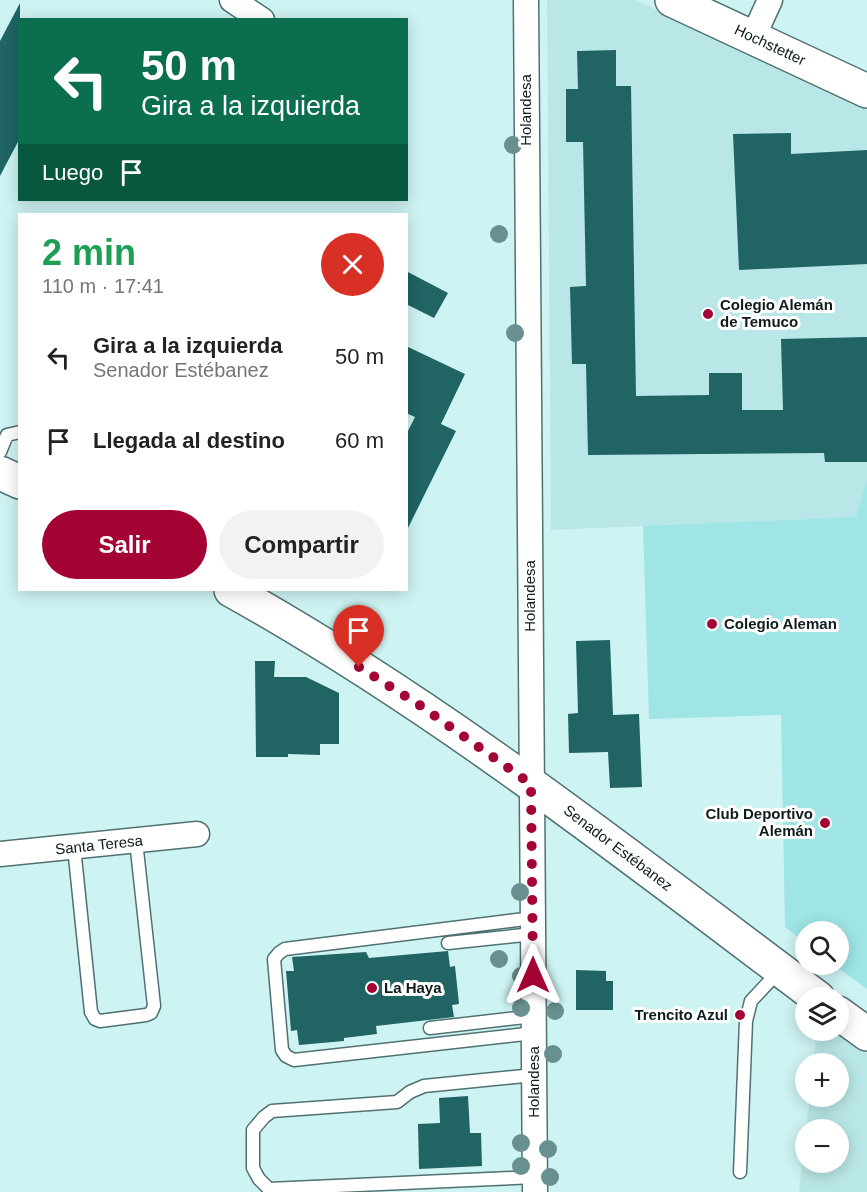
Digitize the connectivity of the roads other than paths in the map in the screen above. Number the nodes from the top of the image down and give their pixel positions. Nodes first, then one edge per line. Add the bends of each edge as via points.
1 (232, 0) edge
2 (526, 0) edge
3 (672, 0) edge
4 (770, 0) edge
5 (259, 18) edge
6 (753, 37) junction
7 (867, 91) edge
8 (18, 432) edge
9 (3, 434) edge
10 (0, 452) edge
11 (0, 473) edge
12 (18, 481) edge
13 (233, 591) edge
14 (531, 784) junction
15 (197, 834) dead end
16 (136, 841) junction
17 (74, 847) junction
18 (0, 855) edge
19 (533, 926) junction
20 (448, 943) dead end
21 (781, 969) junction
22 (804, 987) edge
23 (849, 1020) edge
24 (534, 1025) junction
25 (430, 1028) dead end
26 (867, 1034) edge
27 (534, 1076) junction
28 (740, 1172) dead end
29 (535, 1185) edge

1 - 5 street
2 - 14 street, Holandesa
3 - 6 main road, Hochstetter
4 - 6 street
6 - 7 main road, Hochstetter
8 - 9 lane
9 - 10 lane
11 - 12 main road
13 - 14 main road, Senador Estébanez via 418,704
14 - 19 street, Holandesa
14 - 21 main road, Senador Estébanez
15 - 16 street, Santa Teresa
16 - 17 street, Santa Teresa
16 - 17 lane via 154,1006 146,1015 100,1021 91,1012
17 - 18 street, Santa Teresa
19 - 20 lane
19 - 24 street, Holandesa
19 - 24 lane via 285,949 274,959 282,1050 294,1059
21 - 22 main road, Senador Estébanez
21 - 28 lane via 751,1001 746,1021
23 - 26 main road
24 - 25 lane
24 - 27 street, Holandesa
27 - 29 street, Holandesa
27 - 29 lane via 424,1086 397,1102 272,1111 253,1130 253,1168 268,1189

